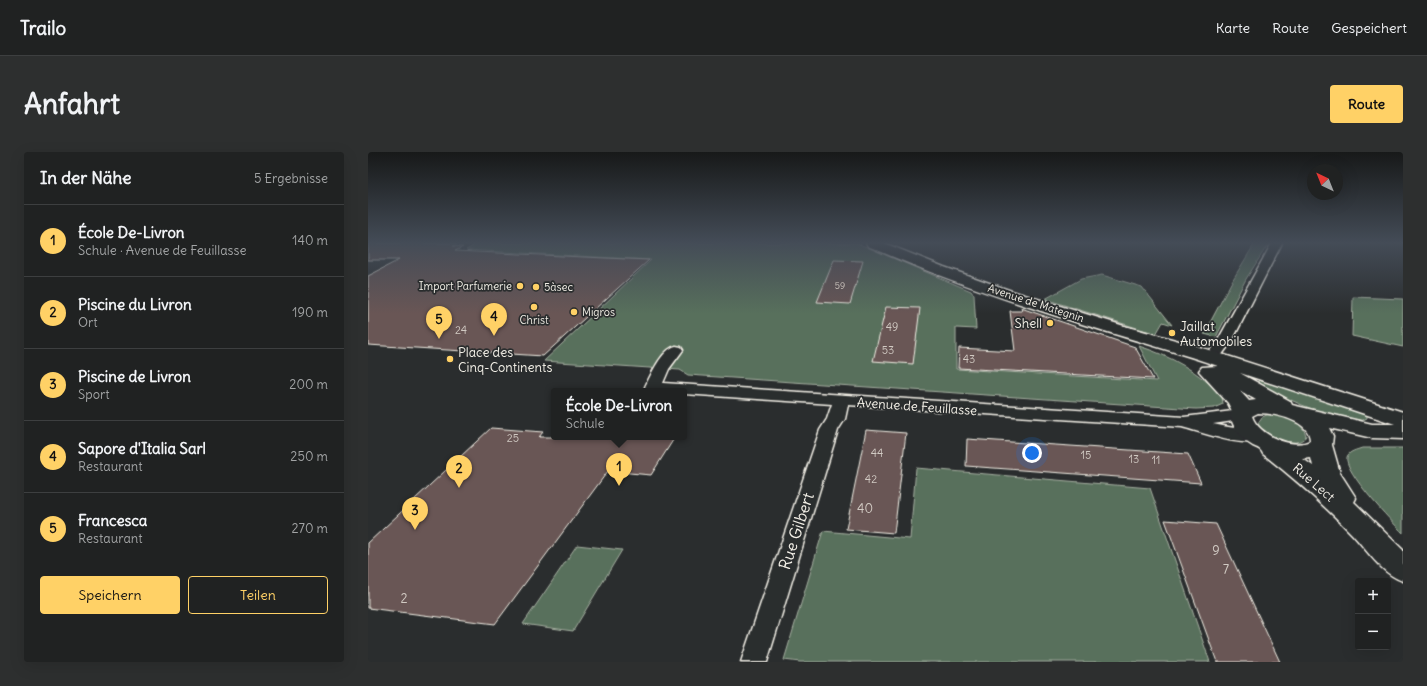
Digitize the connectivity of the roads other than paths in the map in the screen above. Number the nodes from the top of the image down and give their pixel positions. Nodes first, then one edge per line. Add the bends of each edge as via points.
1 (931, 267) edge
2 (1264, 267) edge
3 (676, 350) dead end
4 (1203, 358) junction
5 (653, 388) edge
6 (687, 390) edge
7 (841, 401) junction
8 (1293, 412) junction
9 (1242, 413) junction
10 (1403, 419) edge
11 (1182, 422) junction
12 (1372, 431) junction
13 (1403, 432) edge
14 (1261, 440) junction
15 (1321, 443) junction
16 (1360, 524) junction
17 (1403, 569) edge
18 (754, 662) edge

1 - 4 main road, Avenue de Mategnin
2 - 4 street via 1225,341
3 - 5 street, Avenue de Feuillasse via 662,368
4 - 8 main road, Avenue de Mategnin
4 - 9 main road, Avenue de Mategnin via 1237,400
4 - 10 main road, Avenue de Mategnin
6 - 7 street, Avenue de Feuillasse
7 - 11 street, Avenue de Feuillasse
7 - 18 street, Rue Gilbert via 824,444
8 - 9 main road via 1272,406 1257,406 1246,408
8 - 12 main road, Avenue de Mategnin
8 - 15 main road, Rue Lect via 1318,429
9 - 11 street, Avenue de Feuillasse
9 - 14 main road, Rue Lect via 1243,426
11 - 14 street, Avenue de Feuillasse
12 - 13 main road, Avenue de Mategnin
12 - 15 main road, Avenue de Mategnin
14 - 15 main road, Avenue de Mategnin via 1298,451 1315,449
14 - 16 main road, Rue Lect via 1305,473
15 - 16 main road, Rue Lect via 1328,474
16 - 17 main road, Rue Lect

